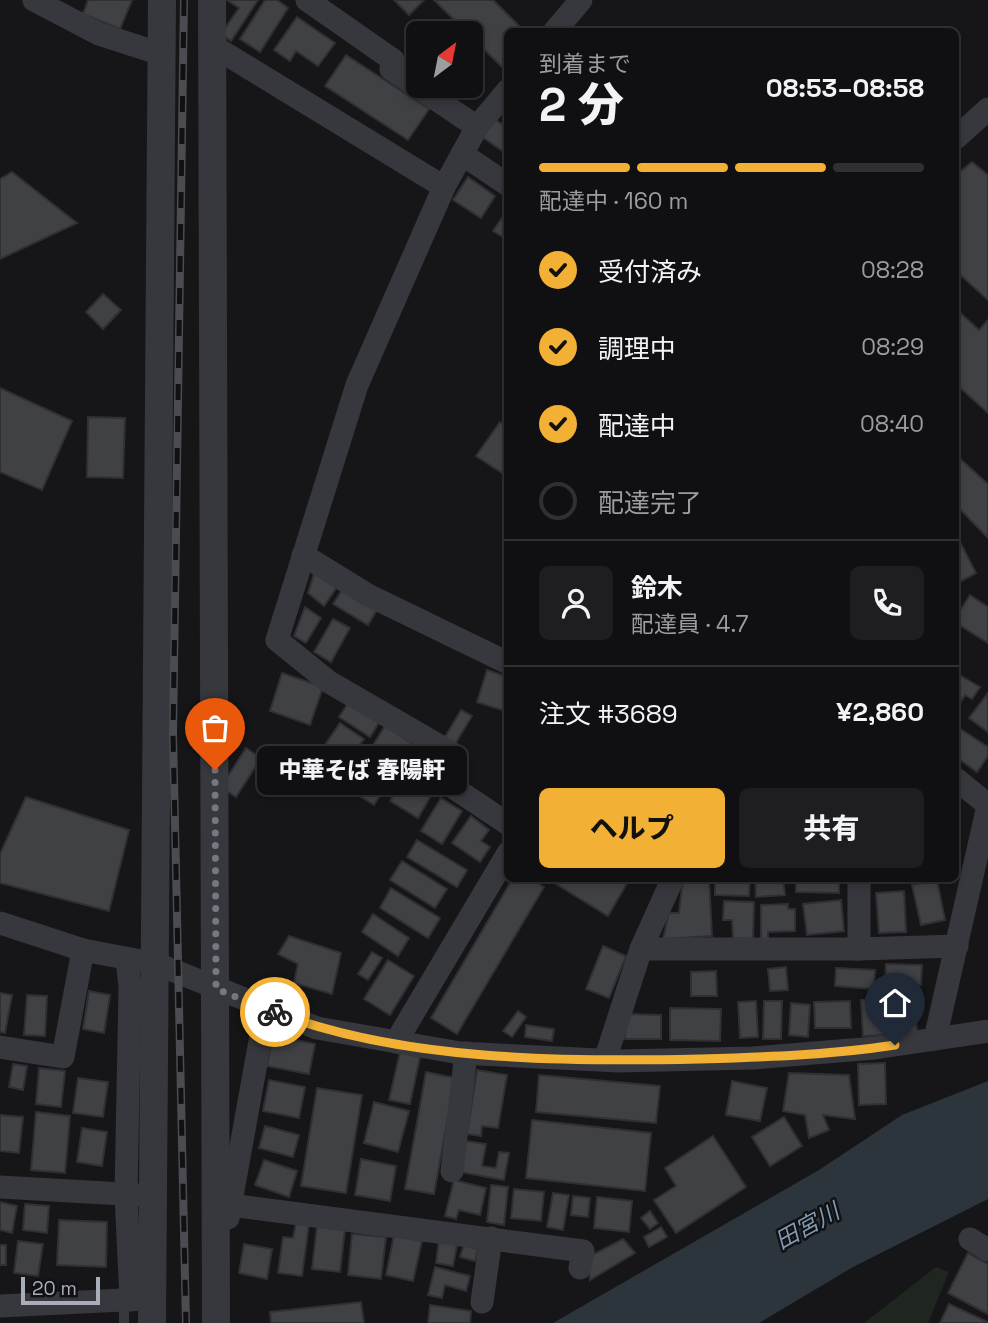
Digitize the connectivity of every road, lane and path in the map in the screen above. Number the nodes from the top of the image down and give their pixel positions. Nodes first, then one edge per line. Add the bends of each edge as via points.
1 (34, 0) edge
2 (162, 0) edge
3 (212, 0) edge
4 (307, 0) edge
5 (582, 0) edge
6 (558, 28) edge
7 (213, 46) junction
8 (161, 54) junction
9 (504, 95) edge
10 (988, 109) edge
11 (477, 127) junction
12 (959, 135) edge
13 (462, 154) junction
14 (504, 182) edge
15 (444, 187) junction
16 (303, 555) junction
17 (504, 661) edge
18 (959, 782) edge
19 (988, 806) edge
20 (504, 821) edge
21 (984, 854) edge
22 (504, 860) edge
23 (671, 882) edge
24 (859, 882) edge
25 (0, 923) edge
26 (957, 946) junction
27 (641, 949) junction
28 (859, 949) junction
29 (83, 950) junction
30 (127, 959) junction
31 (157, 964) junction
32 (216, 989) junction
33 (266, 1008) junction
34 (988, 1031) edge
35 (935, 1039) junction
36 (396, 1042) junction
37 (0, 1047) edge
38 (466, 1053) junction
39 (605, 1060) junction
40 (452, 1171) dead end
41 (0, 1187) edge
42 (139, 1195) junction
43 (230, 1205) junction
44 (491, 1238) junction
45 (215, 1247) junction
46 (580, 1268) dead end
47 (482, 1303) dead end
48 (0, 1306) edge
49 (137, 1309) edge
50 (216, 1323) edge

1 - 8 street via 99,34
2 - 8 street
3 - 7 street
4 - 11 street via 393,60 391,69
5 - 6 street
7 - 15 street
7 - 32 street
8 - 31 street
9 - 11 street
10 - 12 street
11 - 13 street
13 - 14 street
13 - 15 street
15 - 16 street via 357,385
16 - 17 street via 368,595
16 - 20 street via 277,640 329,682 450,752 451,786
18 - 19 street
19 - 21 street
21 - 26 street
22 - 36 street
23 - 27 street
24 - 28 street
25 - 29 street
26 - 28 street
26 - 35 street
27 - 28 street
27 - 39 street
29 - 30 street
29 - 37 street via 63,1057
30 - 31 street
30 - 42 street
31 - 32 street
31 - 42 street
32 - 33 street
32 - 45 street
33 - 36 street via 317,1028
33 - 43 street
34 - 35 street
35 - 39 street via 754,1058
36 - 38 street
38 - 39 street
38 - 40 street
41 - 42 street
42 - 49 street
43 - 44 street
43 - 45 street
44 - 46 street via 583,1251
44 - 47 street
45 - 50 street
48 - 49 street

